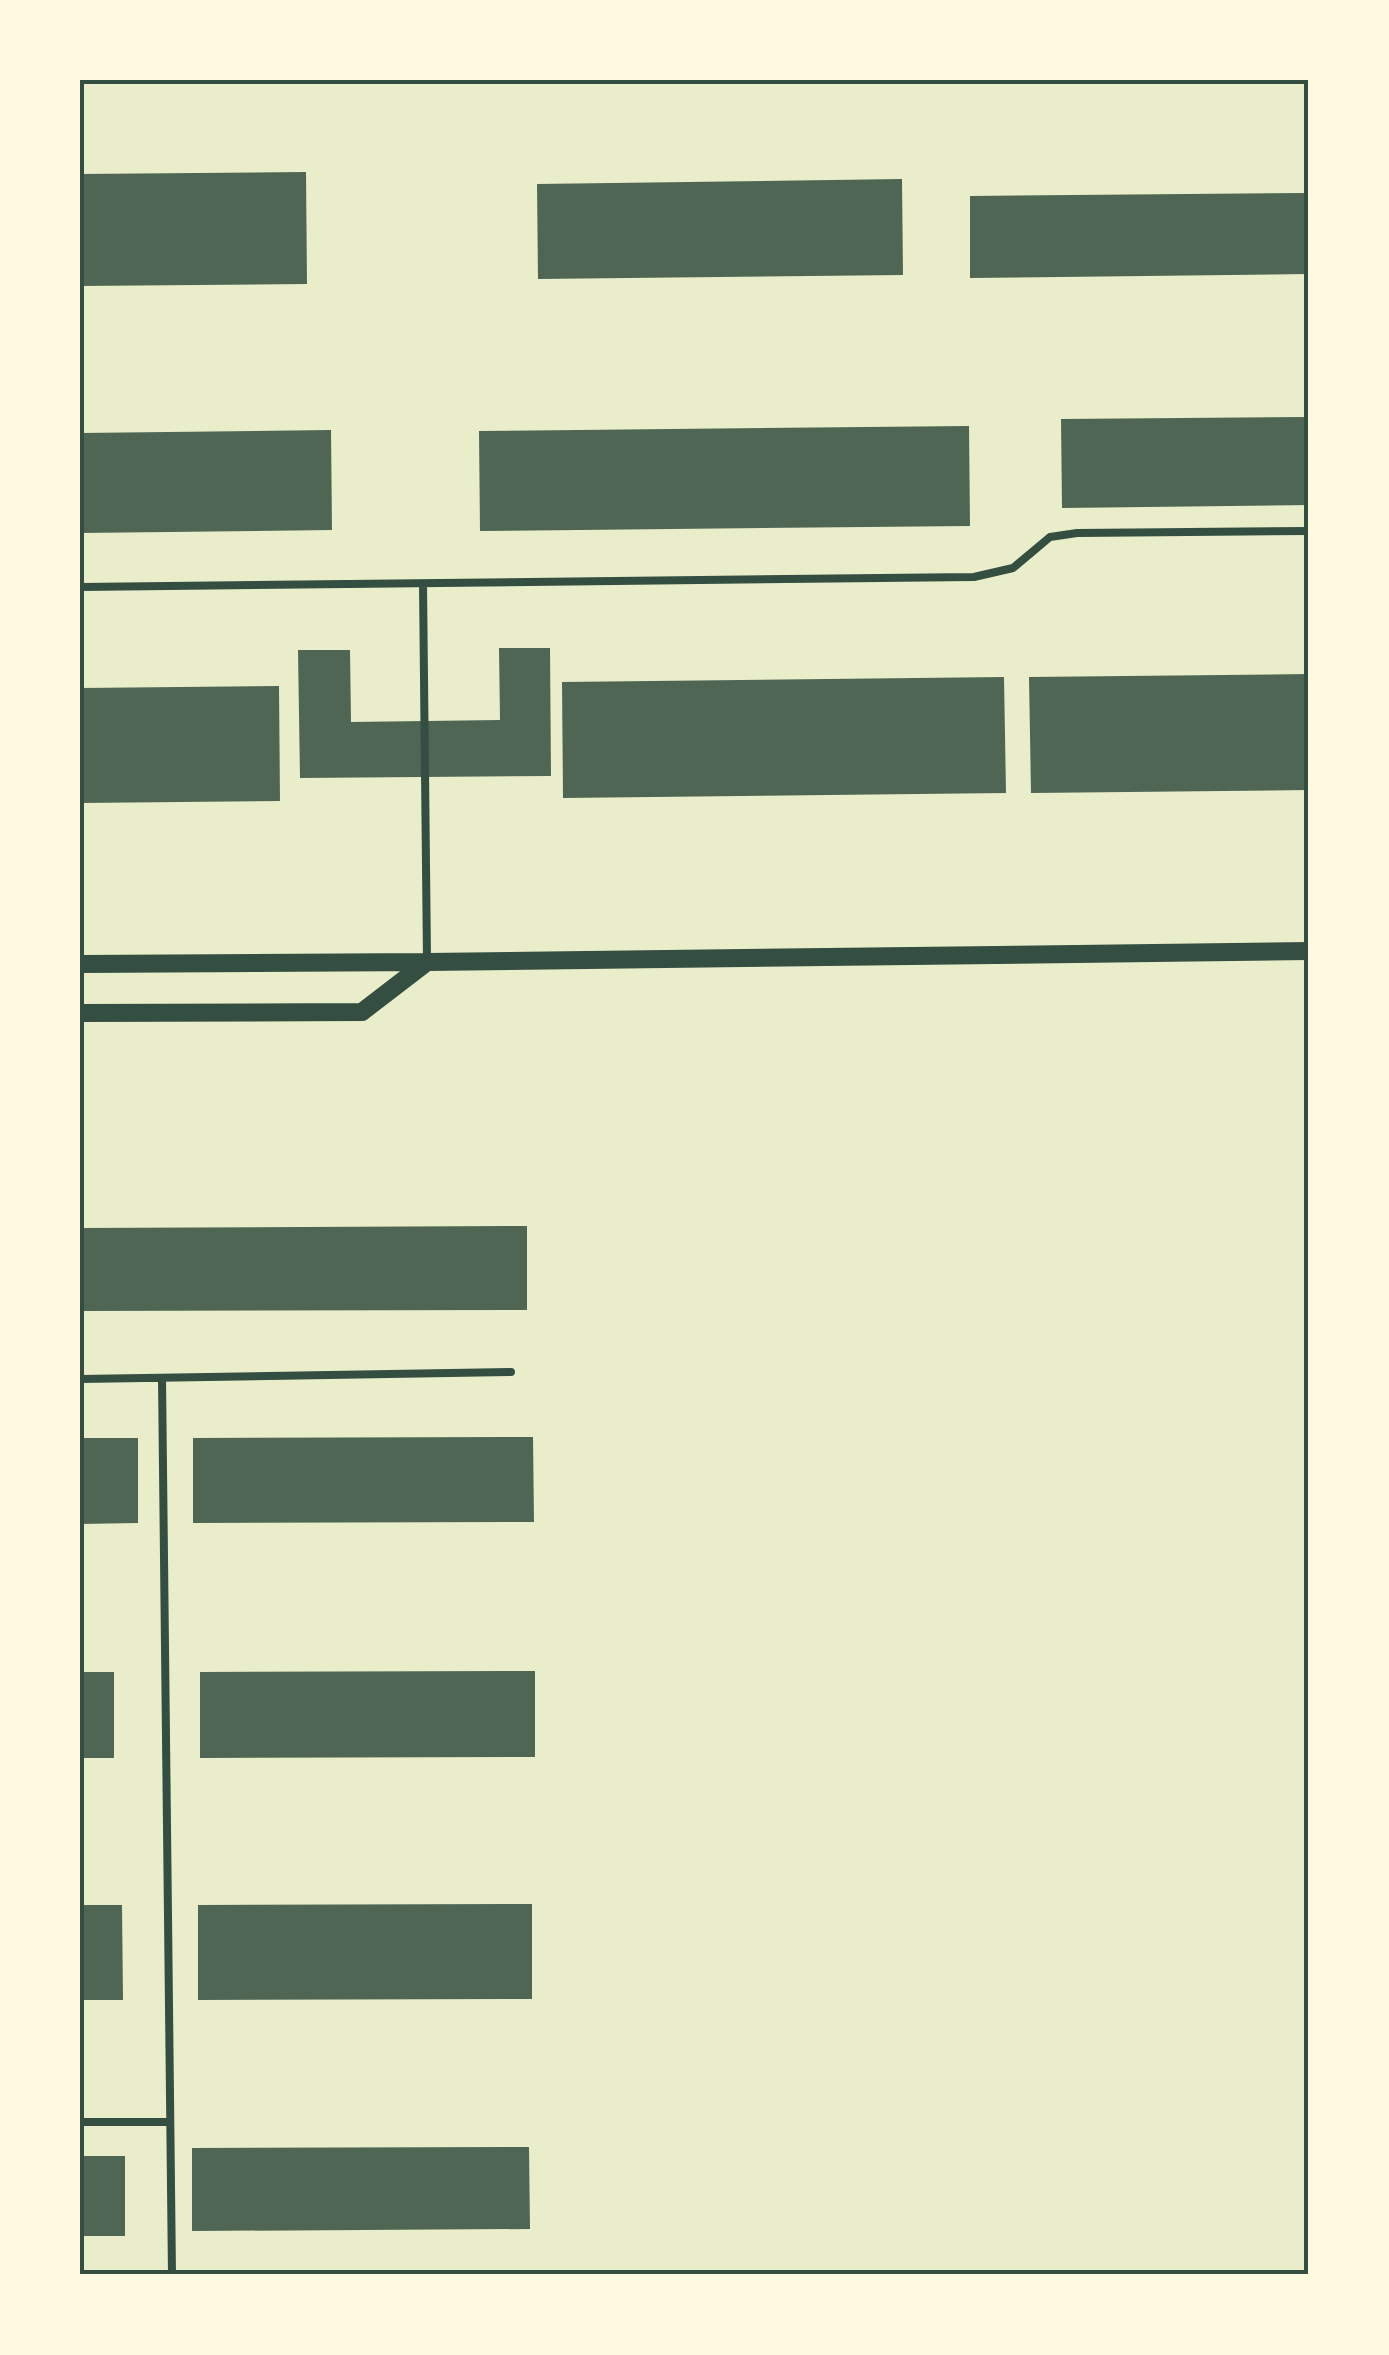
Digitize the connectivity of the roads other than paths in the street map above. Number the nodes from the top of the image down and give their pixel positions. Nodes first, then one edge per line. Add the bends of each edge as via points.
1 (1309, 531) edge
2 (423, 584) junction
3 (80, 587) edge
4 (1309, 950) edge
5 (428, 962) junction
6 (80, 964) edge
7 (80, 1013) edge
8 (511, 1372) dead end
9 (162, 1378) junction
10 (80, 1379) edge
11 (80, 2122) edge
12 (170, 2122) junction
13 (172, 2275) edge

1 - 2 lane via 1077,533 1050,537 1012,568 974,577
2 - 3 lane
2 - 5 lane
4 - 5 street
5 - 6 street
5 - 7 street via 362,1012
8 - 9 lane
9 - 10 lane
9 - 12 lane
11 - 12 lane
12 - 13 lane

